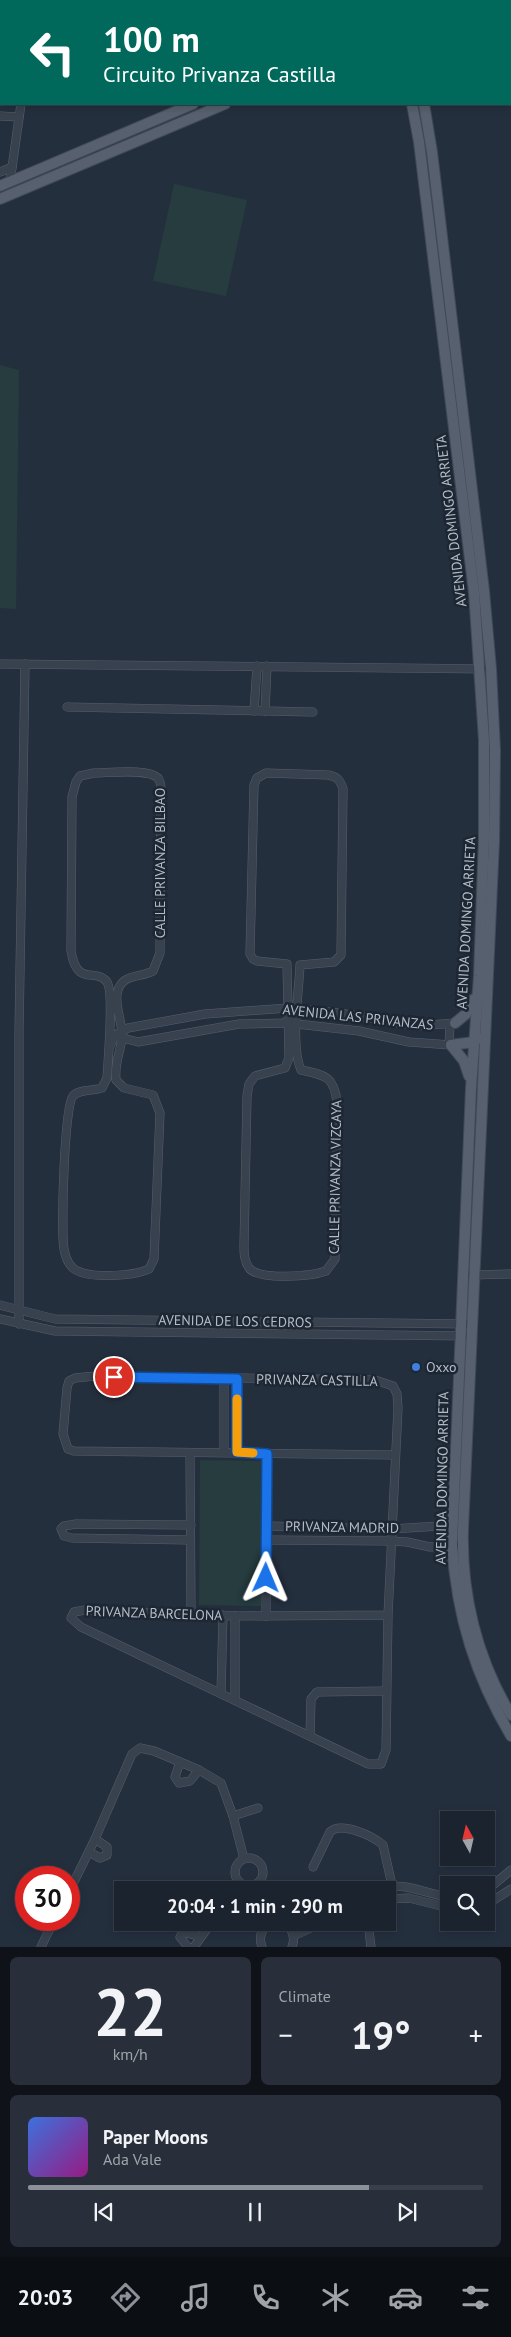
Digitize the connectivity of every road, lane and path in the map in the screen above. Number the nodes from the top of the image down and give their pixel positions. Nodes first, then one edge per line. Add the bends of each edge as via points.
1 (21, 105) edge
2 (191, 105) edge
3 (197, 105) edge
4 (223, 105) edge
5 (412, 105) edge
6 (424, 105) edge
7 (201, 114) junction
8 (0, 116) edge
9 (19, 117) junction
10 (12, 167) junction
11 (0, 172) edge
12 (10, 182) junction
13 (0, 186) edge
14 (0, 199) edge
15 (445, 319) junction
16 (0, 664) edge
17 (25, 664) junction
18 (257, 666) junction
19 (268, 666) junction
20 (486, 669) junction
21 (67, 707) dead end
22 (254, 711) junction
23 (265, 711) junction
24 (313, 712) dead end
25 (489, 840) junction
26 (479, 976) junction
27 (288, 1008) junction
28 (298, 1009) junction
29 (109, 1019) junction
30 (475, 1022) junction
31 (288, 1023) junction
32 (297, 1024) junction
33 (452, 1024) junction
34 (484, 1033) junction
35 (119, 1035) junction
36 (474, 1042) junction
37 (450, 1045) junction
38 (108, 1057) junction
39 (471, 1088) junction
40 (511, 1274) edge
41 (463, 1275) junction
42 (474, 1275) junction
43 (0, 1305) edge
44 (19, 1311) junction
45 (0, 1319) edge
46 (19, 1324) junction
47 (461, 1324) junction
48 (472, 1324) junction
49 (466, 1336) junction
50 (224, 1379) junction
51 (237, 1379) junction
52 (224, 1452) junction
53 (237, 1452) junction
54 (190, 1453) junction
55 (267, 1454) junction
56 (395, 1455) junction
57 (191, 1525) junction
58 (267, 1526) junction
59 (452, 1527) junction
60 (418, 1528) junction
61 (391, 1529) junction
62 (463, 1529) junction
63 (190, 1540) junction
64 (267, 1540) junction
65 (391, 1541) junction
66 (417, 1544) junction
67 (463, 1545) junction
68 (452, 1546) junction
69 (190, 1613) junction
70 (223, 1615) junction
71 (235, 1616) junction
72 (266, 1616) junction
73 (388, 1616) junction
74 (386, 1691) junction
75 (221, 1694) junction
76 (235, 1700) junction
77 (511, 1715) edge
78 (310, 1736) junction
79 (511, 1736) edge
80 (180, 1762) junction
81 (381, 1764) joint
82 (199, 1770) junction
83 (258, 1808) dead end
84 (233, 1816) junction
85 (95, 1839) junction
86 (89, 1852) junction
87 (244, 1859) junction
88 (313, 1867) dead end
89 (80, 1870) edge
90 (511, 1870) edge
91 (260, 1880) edge
92 (239, 1881) edge
93 (391, 1881) edge
94 (495, 1883) edge
95 (396, 1886) edge
96 (511, 1889) edge
97 (440, 1895) edge
98 (396, 1899) edge
99 (495, 1900) edge
100 (440, 1906) edge
101 (48, 1931) edge
102 (205, 1931) edge
103 (263, 1931) edge
104 (291, 1931) edge
105 (304, 1931) edge
106 (369, 1931) edge
107 (293, 1936) junction
108 (201, 1937) junction
109 (40, 1947) edge
110 (188, 1947) edge
111 (194, 1947) edge
112 (261, 1947) edge
113 (292, 1947) edge
114 (370, 1947) edge

1 - 9 street
2 - 12 main road
3 - 7 street
4 - 7 main road
5 - 15 main road, AVENIDA DOMINGO ARRIETA
6 - 15 main road, AVENIDA DOMINGO ARRIETA via 432,152
7 - 14 main road
8 - 9 street
9 - 10 street
10 - 11 street
10 - 12 street
12 - 13 main road
15 - 20 main road, AVENIDA DOMINGO ARRIETA
16 - 17 street
17 - 18 street
17 - 44 street via 19,1033
18 - 19 street
18 - 22 street
19 - 20 street
19 - 23 street
20 - 25 main road, AVENIDA DOMINGO ARRIETA via 484,740
21 - 22 street
22 - 23 street
23 - 24 street
25 - 26 main road, AVENIDA DOMINGO ARRIETA
25 - 34 main road, AVENIDA DOMINGO ARRIETA
26 - 30 main road, AVENIDA DOMINGO ARRIETA
26 - 33 main road via 471,1008
27 - 28 street, AVENIDA LAS PRIVANZAS
27 - 28 street via 287,964 257,961 250,954 254,786 257,778 266,773 328,775 340,781 343,789 341,955 334,962 300,964
27 - 31 street
27 - 35 street, AVENIDA LAS PRIVANZAS via 205,1014
28 - 32 street
28 - 33 street, AVENIDA LAS PRIVANZAS via 417,1026
29 - 35 street
29 - 35 street, CALLE PRIVANZA BILBAO via 108,984 103,978 80,973 75,968 71,951 72,797 76,782 85,774 142,773 159,780 161,789 161,942 153,971 120,984
29 - 38 street
30 - 33 main road
30 - 34 main road
30 - 36 main road, AVENIDA DOMINGO ARRIETA
31 - 32 street, AVENIDA LAS PRIVANZAS
31 - 32 street, CALLE PRIVANZA VIZCAYA via 287,1064 279,1071 255,1076 247,1096 245,1259 250,1269 271,1276 318,1274 326,1271 335,1259 336,1092 331,1080 300,1070 296,1055
31 - 35 street, AVENIDA LAS PRIVANZAS via 216,1027 138,1042
32 - 37 street, AVENIDA LAS PRIVANZAS via 359,1031 409,1042
33 - 37 street
34 - 36 main road
34 - 42 main road, AVENIDA DOMINGO ARRIETA
35 - 38 street via 110,1043
35 - 38 street via 116,1080 124,1088 153,1095 160,1113 154,1258 149,1269 140,1273 81,1272 72,1267 64,1250 66,1137 70,1103 77,1093 96,1090 105,1084
36 - 37 main road
36 - 39 main road, AVENIDA DOMINGO ARRIETA
37 - 39 main road via 464,1061
39 - 41 main road, AVENIDA DOMINGO ARRIETA
40 - 42 street
41 - 42 street
41 - 47 main road, AVENIDA DOMINGO ARRIETA
42 - 48 main road, AVENIDA DOMINGO ARRIETA
43 - 44 street, AVENIDA DE LOS CEDROS
44 - 46 street
44 - 47 street, AVENIDA DE LOS CEDROS via 55,1319
45 - 46 street, AVENIDA DE LOS CEDROS
46 - 49 street, AVENIDA DE LOS CEDROS via 55,1332
47 - 48 street, AVENIDA DE LOS CEDROS
47 - 49 main road, AVENIDA DOMINGO ARRIETA
48 - 49 main road, AVENIDA DOMINGO ARRIETA
49 - 59 main road, AVENIDA DOMINGO ARRIETA
49 - 62 main road, AVENIDA DOMINGO ARRIETA
50 - 51 street, PRIVANZA CASTILLA
50 - 52 street
50 - 54 street, PRIVANZA CASTILLA via 95,1376 69,1381 63,1434 68,1449
51 - 53 street
51 - 56 street, PRIVANZA CASTILLA via 386,1382 394,1386 397,1394
52 - 53 street, PRIVANZA CASTILLA
52 - 54 street, PRIVANZA CASTILLA
53 - 55 street, PRIVANZA CASTILLA
54 - 57 street
55 - 56 street, PRIVANZA CASTILLA
55 - 58 street
56 - 61 street, PRIVANZA CASTILLA
57 - 63 street
57 - 63 street via 76,1524 61,1529 64,1536 72,1538
58 - 61 street, PRIVANZA MADRID
58 - 64 street
59 - 60 street, PRIVANZA MADRID
59 - 62 street, PRIVANZA MADRID
59 - 68 main road, AVENIDA DOMINGO ARRIETA
60 - 61 street, PRIVANZA MADRID
60 - 66 street
61 - 65 street, PRIVANZA CASTILLA
62 - 67 main road, AVENIDA DOMINGO ARRIETA
63 - 69 street
64 - 65 street, PRIVANZA MADRID
64 - 72 street
65 - 66 street, PRIVANZA MADRID
65 - 73 street, PRIVANZA CASTILLA
66 - 68 street, PRIVANZA MADRID via 430,1548
67 - 68 street, PRIVANZA MADRID
67 - 77 main road, AVENIDA DOMINGO ARRIETA via 466,1595 474,1628 495,1686
68 - 79 main road, AVENIDA DOMINGO ARRIETA via 458,1606 468,1643 487,1691
69 - 70 street, PRIVANZA BARCELONA
69 - 75 street, PRIVANZA BARCELONA via 85,1610 74,1612 71,1618 81,1627
70 - 71 street, PRIVANZA BARCELONA
70 - 75 street
71 - 72 street, PRIVANZA BARCELONA
71 - 76 street
72 - 73 street, PRIVANZA BARCELONA
73 - 74 street, PRIVANZA CASTILLA
74 - 78 street via 317,1692 311,1699
74 - 81 street, PRIVANZA CASTILLA via 386,1750
75 - 76 street, PRIVANZA BARCELONA
76 - 78 street, PRIVANZA BARCELONA
78 - 81 street, PRIVANZA BARCELONA via 368,1764
80 - 82 street
80 - 82 street via 175,1776 180,1783 190,1781
80 - 85 street via 146,1748 135,1750
82 - 84 street via 221,1783
83 - 84 street
84 - 87 street
85 - 86 street
85 - 86 street via 107,1847 107,1854 100,1858
86 - 89 street
87 - 91 street via 254,1859 260,1864 263,1873
87 - 92 street via 237,1864 235,1871
88 - 93 street via 330,1832 342,1826 383,1845
90 - 94 street
95 - 97 street
96 - 99 street
98 - 100 street via 410,1898
101 - 109 street
102 - 108 street
103 - 112 street
104 - 107 street
105 - 107 street
106 - 114 street
107 - 113 street
108 - 110 street via 183,1932 180,1937
108 - 111 street

